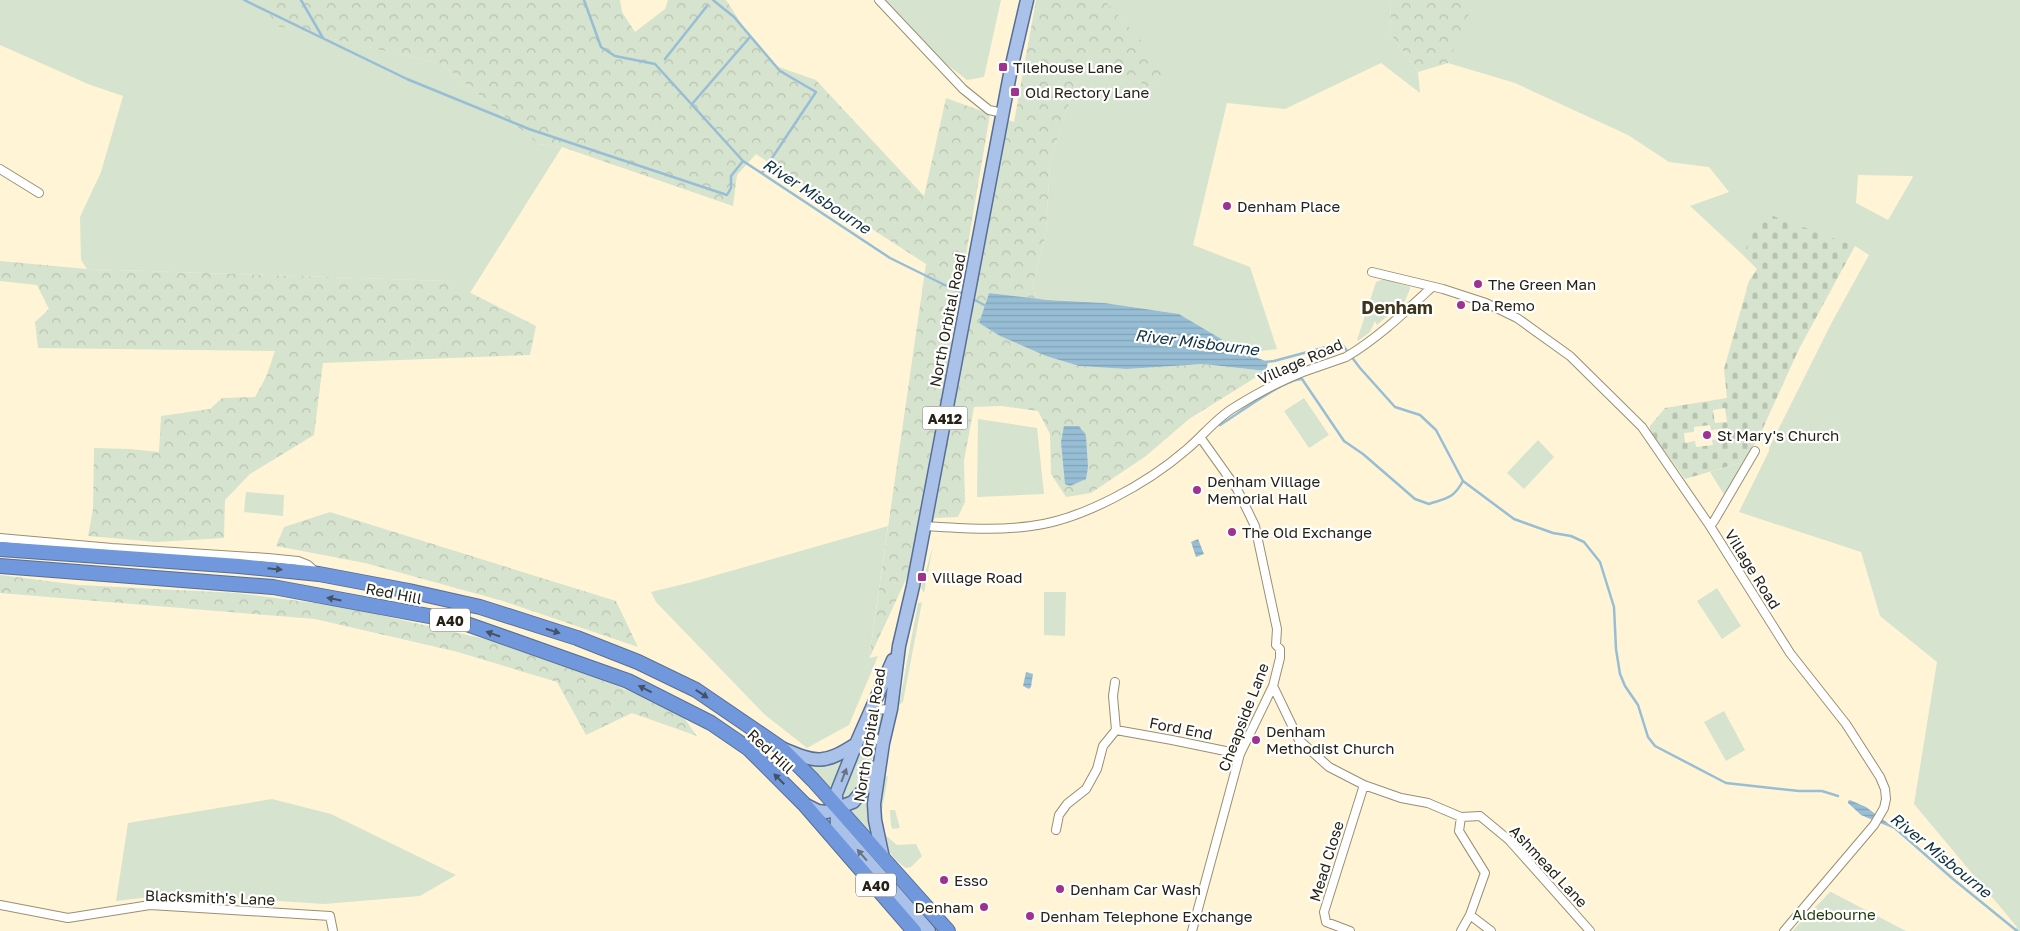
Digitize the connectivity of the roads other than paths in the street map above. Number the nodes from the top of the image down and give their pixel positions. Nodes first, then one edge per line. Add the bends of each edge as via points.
1 (879, 0) edge
2 (1027, 0) edge
3 (1003, 113) junction
4 (0, 169) edge
5 (39, 193) dead end
6 (1372, 272) dead end
7 (1432, 287) junction
8 (1200, 437) junction
9 (1754, 451) dead end
10 (924, 526) junction
11 (1710, 526) junction
12 (0, 538) edge
13 (0, 549) edge
14 (0, 566) edge
15 (319, 574) junction
16 (899, 646) junction
17 (1115, 682) dead end
18 (1273, 686) junction
19 (892, 708) junction
20 (872, 710) junction
21 (1116, 730) junction
22 (863, 731) junction
23 (856, 744) junction
24 (781, 748) junction
25 (882, 748) junction
26 (1240, 754) junction
27 (1364, 785) junction
28 (804, 804) junction
29 (837, 808) junction
30 (1461, 816) junction
31 (1056, 830) dead end
32 (883, 858) junction
33 (0, 905) edge
34 (1470, 915) junction
35 (333, 931) edge
36 (914, 931) edge
37 (929, 931) edge
38 (948, 931) edge
39 (1192, 931) edge
40 (1350, 931) edge
41 (1461, 931) edge
42 (1491, 931) edge
43 (1590, 931) edge
44 (1784, 931) edge

1 - 3 street via 962,89 989,110
2 - 3 main road, North Orbital Road / A412
3 - 10 main road, North Orbital Road / A412
4 - 5 street
6 - 7 street, Village Road
7 - 8 street, Village Road via 1355,352 1302,372 1234,407
7 - 11 street, Village Road via 1486,303 1517,318 1570,356 1642,427
8 - 10 street, Village Road via 1154,474 1110,500 1060,519 1032,526 981,529
8 - 18 street, Cheapside Lane via 1237,489 1255,526 1277,629 1276,645 1280,649
9 - 11 street via 1737,485
10 - 16 main road, North Orbital Road / A412
11 - 44 street, Village Road via 1790,654 1846,724 1885,789 1886,799 1874,825
12 - 15 street, Red Hill via 298,561
13 -> 15 highway, Red Hill / A40
28 -> 14 highway, Red Hill / A40 via 749,749 711,723 628,681 461,622 273,587
15 -> 24 highway, Red Hill / A40 via 480,607 577,638 696,690
16 - 19 main road, North Orbital Road
16 - 20 main road, North Orbital Road / A412
17 - 21 street
18 - 26 street, Cheapside Lane
18 - 27 street, Ashmead Lane via 1299,740 1330,767
19 - 20 street
19 - 25 main road, North Orbital Road
20 - 22 main road, North Orbital Road / A412
21 - 26 street, Ford End
21 - 31 street via 1103,746 1097,769 1086,789 1067,804 1059,816
22 - 23 main road, North Orbital Road / A412
22 - 25 street
23 - 24 main road via 832,758 816,760
29 -> 23 main road, North Orbital Road / A412 via 836,794
24 - 29 highway, Red Hill / A40
25 - 29 main road via 871,779 858,798
25 - 32 main road, North Orbital Road via 874,804 882,829
26 - 39 street, Cheapside Lane
27 - 30 street, Ashmead Lane
27 - 40 street, Mead Close via 1324,912 1326,922
28 - 29 main road via 818,812
28 - 36 highway, Red Hill / A40
29 - 32 highway, A40
37 -> 29 main road, North Orbital Road via 837,826
30 - 34 street via 1459,831 1485,873
30 - 43 street, Ashmead Lane via 1480,816 1509,840
32 - 38 highway, A40
33 - 35 street, Blacksmith's Lane via 68,918 150,905 330,916
34 - 41 street
34 - 42 street

